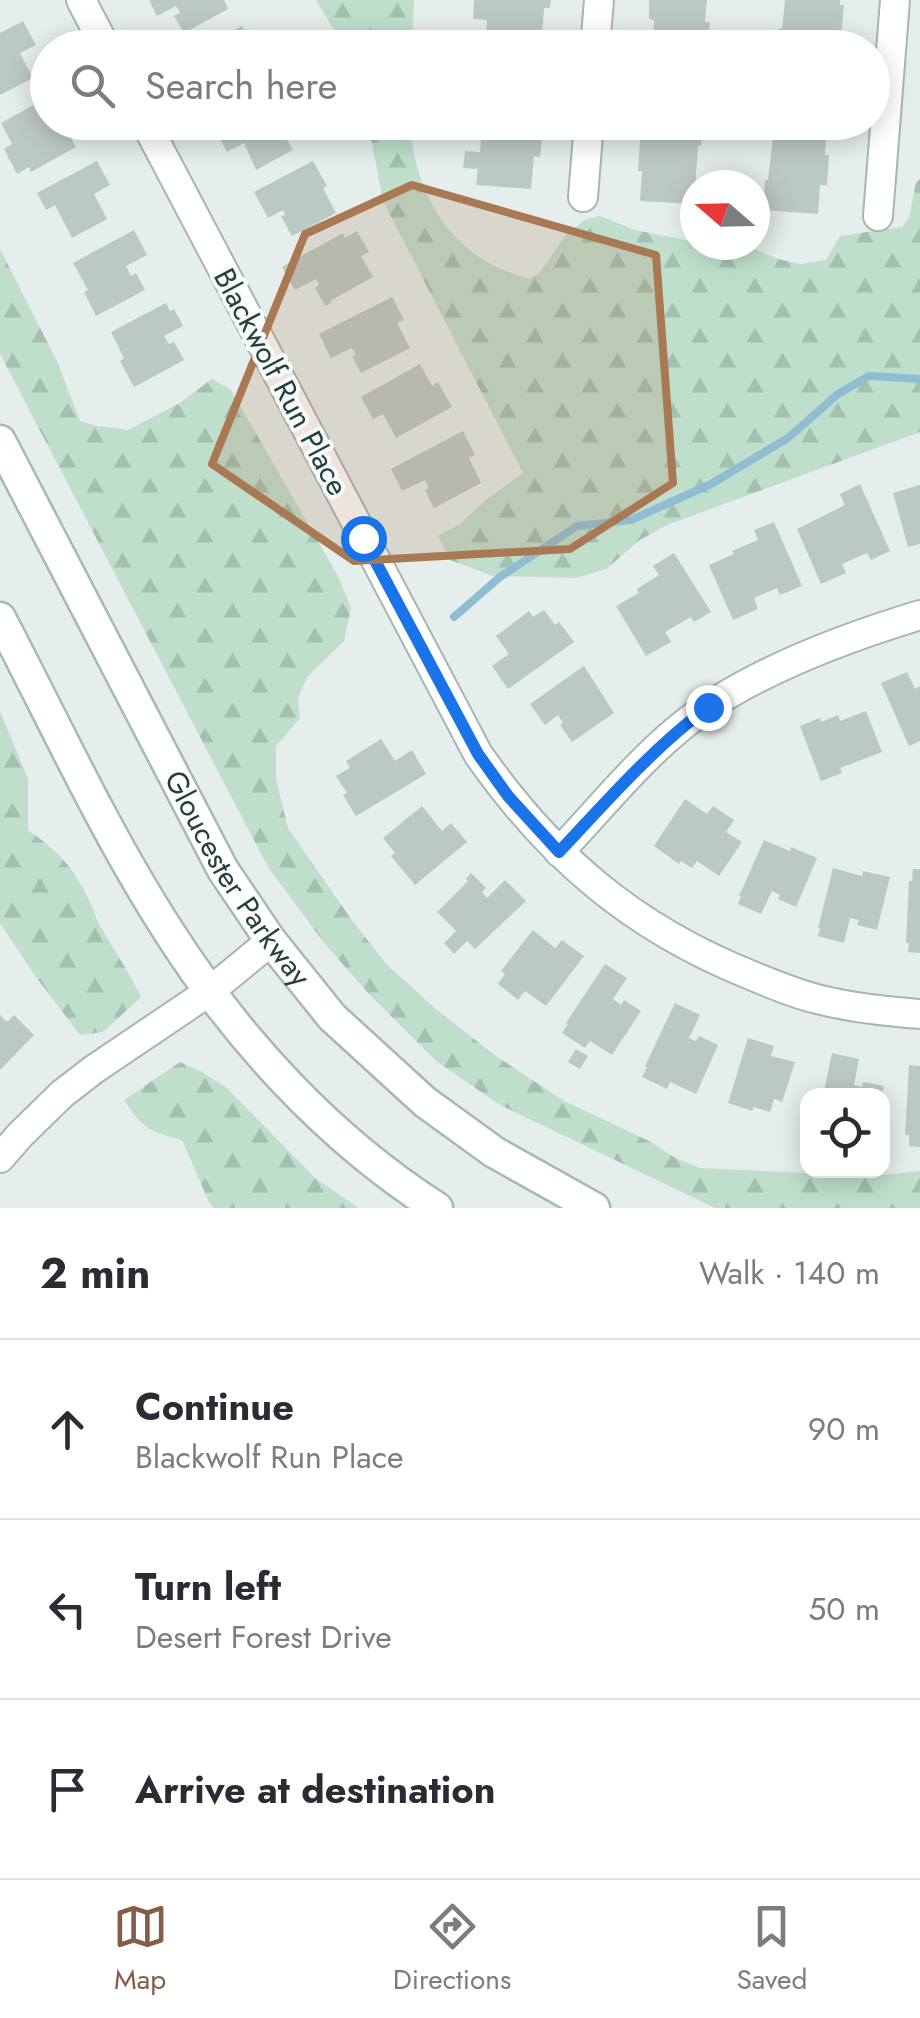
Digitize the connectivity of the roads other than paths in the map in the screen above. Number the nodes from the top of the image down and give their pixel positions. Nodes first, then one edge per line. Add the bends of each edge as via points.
1 (81, 0) edge
2 (599, 0) edge
3 (895, 0) edge
4 (97, 30) edge
5 (597, 30) edge
6 (890, 64) edge
7 (154, 140) edge
8 (588, 140) edge
9 (884, 140) edge
10 (583, 198) dead end
11 (878, 216) dead end
12 (0, 441) edge
13 (920, 615) edge
14 (0, 618) edge
15 (559, 852) junction
16 (271, 941) junction
17 (210, 991) junction
18 (920, 1014) edge
19 (0, 1158) edge
20 (437, 1208) edge
21 (594, 1208) edge

1 - 4 street
2 - 5 street
3 - 6 street
7 - 15 street, Blackwolf Run Place via 478,754
8 - 10 street
9 - 11 street
12 - 16 main road, Gloucester Parkway via 223,870
13 - 15 street via 789,664 708,707 642,763
14 - 17 main road via 126,861
15 - 18 street, Blackwolf Run Place via 632,914 721,964 820,1000
16 - 17 street
16 - 21 main road, Gloucester Parkway via 332,1017 425,1102 494,1152
17 - 19 street via 62,1094
17 - 20 main road via 330,1125

